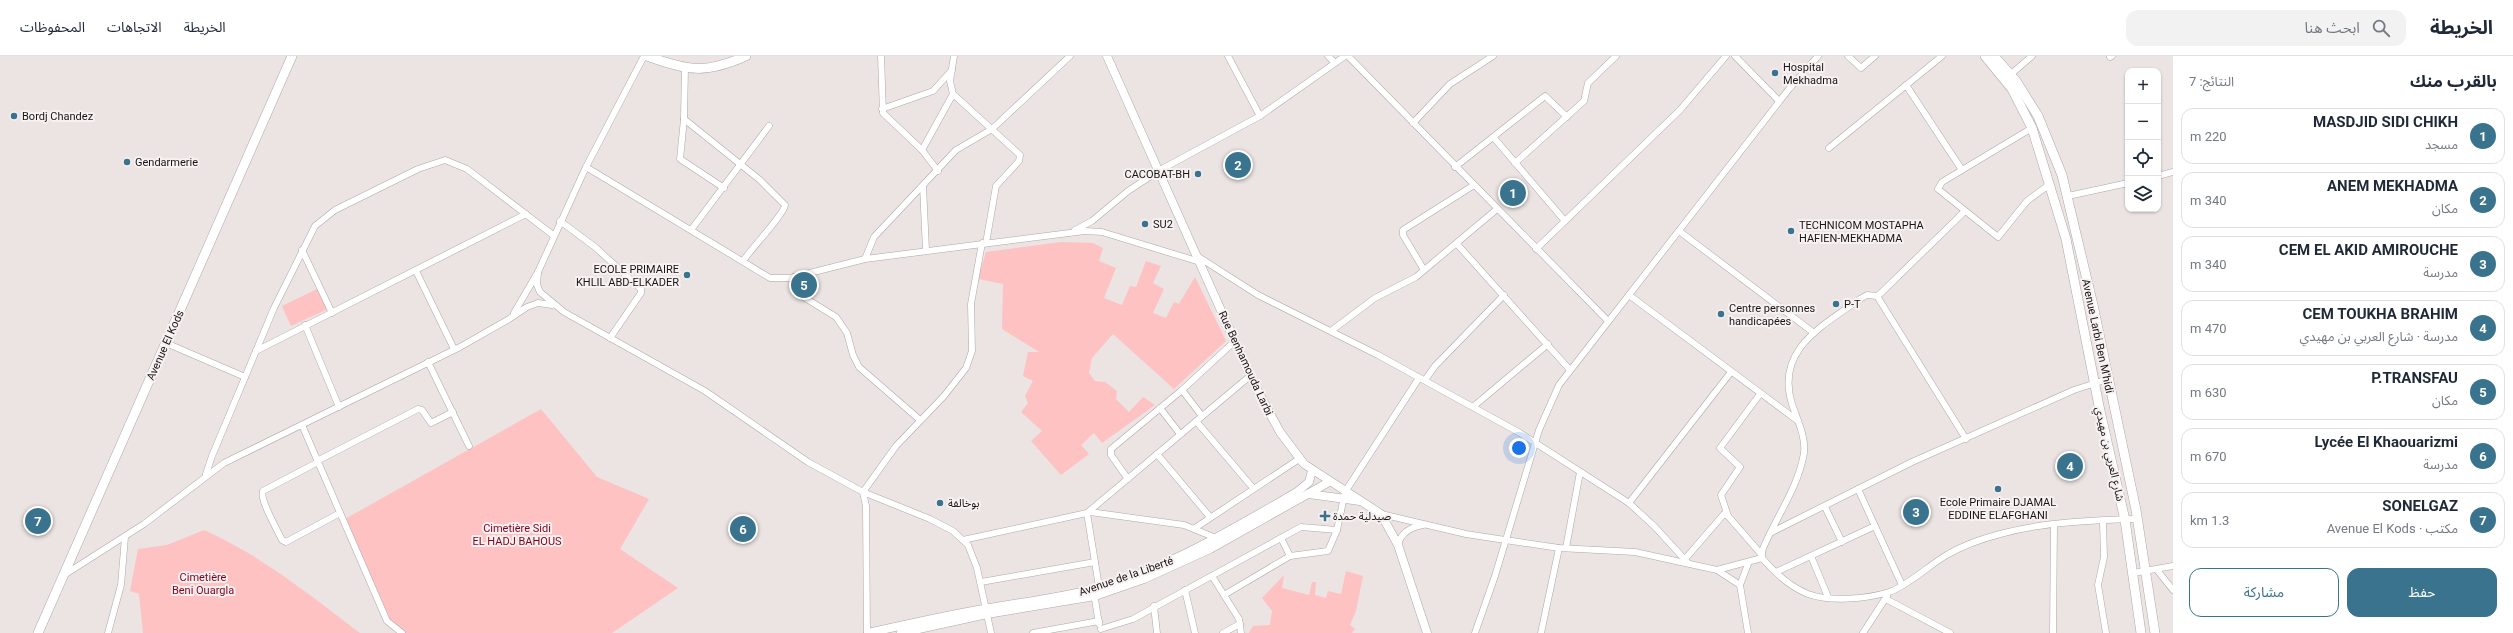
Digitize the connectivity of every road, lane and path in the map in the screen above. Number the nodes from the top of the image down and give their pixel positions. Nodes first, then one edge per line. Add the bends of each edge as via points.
1 (292, 56) edge
2 (645, 56) edge
3 (881, 56) edge
4 (954, 56) edge
5 (1070, 56) edge
6 (1107, 56) edge
7 (1228, 56) edge
8 (1328, 56) edge
9 (1346, 56) edge
10 (1493, 56) edge
11 (1616, 56) edge
12 (1735, 56) edge
13 (1848, 56) edge
14 (1875, 56) edge
15 (1942, 56) edge
16 (1985, 56) edge
17 (1994, 56) edge
18 (2032, 56) edge
19 (744, 57) edge
20 (1724, 57) edge
21 (1816, 57) edge
22 (1335, 64) junction
23 (685, 67) junction
24 (952, 70) junction
25 (2010, 75) junction
26 (1906, 85) junction
27 (953, 94) junction
28 (1779, 102) junction
29 (882, 109) junction
30 (1260, 116) junction
31 (1567, 117) junction
32 (684, 119) junction
33 (1413, 123) junction
34 (769, 126) dead end
35 (2032, 128) junction
36 (992, 129) junction
37 (1494, 138) junction
38 (1829, 148) dead end
39 (922, 150) junction
40 (741, 163) junction
41 (1515, 163) junction
42 (586, 167) junction
43 (1456, 167) junction
44 (1160, 170) junction
45 (1962, 170) junction
46 (938, 171) junction
47 (2173, 172) edge
48 (2161, 175) edge
49 (2050, 184) junction
50 (2125, 184) edge
51 (1474, 185) junction
52 (923, 186) junction
53 (724, 188) junction
54 (2068, 196) junction
55 (1497, 209) junction
56 (1965, 212) junction
57 (526, 214) junction
58 (560, 221) junction
59 (1565, 221) junction
60 (691, 230) junction
61 (1679, 231) junction
62 (1070, 232) junction
63 (553, 235) junction
64 (984, 243) junction
65 (1456, 244) junction
66 (1536, 249) junction
67 (302, 250) junction
68 (926, 250) junction
69 (865, 259) junction
70 (1199, 259) junction
71 (742, 261) junction
72 (1424, 270) junction
73 (416, 271) junction
74 (538, 272) junction
75 (794, 277) junction
76 (1504, 295) junction
77 (1628, 295) junction
78 (1877, 296) junction
79 (557, 307) junction
80 (332, 313) junction
81 (509, 319) junction
82 (1608, 321) junction
83 (305, 325) junction
84 (1331, 331) junction
85 (1814, 332) junction
86 (610, 338) junction
87 (1235, 341) junction
88 (166, 343) junction
89 (1548, 344) junction
90 (454, 349) junction
91 (256, 351) junction
92 (428, 362) junction
93 (1570, 370) junction
94 (1731, 372) junction
95 (1250, 376) junction
96 (245, 377) junction
97 (1422, 379) junction
98 (2108, 379) junction
99 (2095, 382) junction
100 (1182, 390) junction
101 (1760, 394) junction
102 (1474, 406) junction
103 (339, 407) junction
104 (1160, 408) junction
105 (453, 412) junction
106 (1202, 416) junction
107 (920, 420) junction
108 (1196, 421) junction
109 (1798, 421) junction
110 (302, 425) junction
111 (1180, 434) junction
112 (1966, 438) junction
113 (1534, 442) junction
114 (468, 446) dead end
115 (1157, 454) junction
116 (1299, 459) junction
117 (317, 462) junction
118 (1312, 471) junction
119 (1580, 472) junction
120 (206, 474) junction
121 (1128, 479) junction
122 (1328, 482) junction
123 (1253, 488) junction
124 (1858, 489) junction
125 (864, 492) junction
126 (1345, 492) junction
127 (1309, 494) junction
128 (1343, 501) junction
129 (1361, 502) junction
130 (1629, 503) junction
131 (1825, 507) junction
132 (1088, 512) junction
133 (340, 513) junction
134 (1381, 514) junction
135 (1728, 516) junction
136 (1210, 517) junction
137 (2137, 519) junction
138 (2125, 520) junction
139 (2102, 522) junction
140 (1426, 525) junction
141 (2054, 525) junction
142 (1875, 526) junction
143 (1195, 528) junction
144 (1337, 530) junction
145 (1772, 532) junction
146 (125, 537) junction
147 (1216, 538) junction
148 (1281, 538) junction
149 (963, 540) junction
150 (1504, 540) junction
151 (1842, 542) junction
152 (1398, 545) junction
153 (1559, 548) junction
154 (1566, 548) junction
155 (1290, 556) junction
156 (1762, 556) junction
157 (1811, 556) junction
158 (1686, 561) junction
159 (1095, 562) junction
160 (1748, 564) junction
161 (2173, 566) edge
162 (1717, 570) junction
163 (2157, 570) junction
164 (1776, 572) junction
165 (2144, 572) junction
166 (2133, 573) junction
167 (64, 575) junction
168 (1212, 576) junction
169 (981, 582) junction
170 (1740, 585) junction
171 (1902, 585) junction
172 (1185, 590) junction
173 (2173, 590) edge
174 (1096, 591) junction
175 (1890, 592) junction
176 (1224, 595) junction
177 (1828, 597) junction
178 (1886, 599) junction
179 (1154, 606) junction
180 (986, 611) junction
181 (1099, 621) junction
182 (1240, 624) junction
183 (1101, 631) edge
184 (38, 633) edge
185 (108, 633) edge
186 (402, 633) edge
187 (867, 633) edge
188 (901, 633) edge
189 (990, 633) edge
190 (1033, 633) edge
191 (1158, 633) edge
192 (1195, 633) edge
193 (1223, 633) edge
194 (1241, 633) edge
195 (1428, 633) edge
196 (1475, 633) edge
197 (1541, 633) edge
198 (1748, 633) edge
199 (1863, 633) edge
200 (1950, 633) edge
201 (2053, 633) edge
202 (2106, 633) edge
203 (2136, 633) edge
204 (2141, 633) edge
205 (2155, 633) edge

1 - 88 main road, Avenue El Kods
2 - 23 main road
2 - 42 street
3 - 29 street
4 - 24 street
5 - 36 street
6 - 44 street, Rue Benhamouda Larbi
7 - 30 street
8 - 22 street
9 - 22 street
9 - 33 street
10 - 33 street via 1450,84
11 - 31 street via 1588,84 1586,98
12 - 28 street
13 - 14 street via 1861,68
15 - 26 street
16 - 35 main road, شارع العربي بن مهيدي via 2012,89
17 - 25 main road, Avenue Larbi Ben M'hidi
18 - 25 street
19 - 23 main road via 707,70
20 - 59 street via 1680,110
21 - 28 street
22 - 30 street
23 - 32 street
24 - 27 street via 950,81
24 - 29 street via 934,91
25 - 54 main road, Avenue Larbi Ben M'hidi via 2028,99 2046,132
26 - 38 street
26 - 45 street
27 - 36 street
27 - 39 street
28 - 61 street
29 - 39 street via 886,117
30 - 44 street
31 - 37 street via 1545,96
31 - 41 street
32 - 40 street
32 - 53 street via 680,159
33 - 43 street
34 - 40 street
35 - 45 street
35 - 49 main road, شارع العربي بن مهيدي
36 - 46 street via 960,148
36 - 64 street via 1020,155 1019,161 996,186
37 - 41 street
37 - 43 street
39 - 46 street
40 - 53 street
40 - 71 street via 785,207
41 - 59 street
42 - 58 street
42 - 60 street
43 - 51 street
44 - 62 street via 1128,191 1084,226
44 - 70 street, Rue Benhamouda Larbi
45 - 56 street via 1938,188
46 - 52 street
47 - 48 street
49 - 56 street via 2027,201 1998,237
49 - 99 main road, شارع العربي بن مهيدي via 2066,239
50 - 54 street
51 - 55 street
51 - 72 street via 1403,230 1403,235
52 - 68 street
52 - 69 street via 874,237
53 - 60 street
54 - 98 main road, Avenue Larbi Ben M'hidi
55 - 65 street
55 - 66 street
56 - 78 street via 1926,252
57 - 63 street
57 - 67 street via 467,169 453,162 439,160 334,210 315,226
57 - 73 street
58 - 63 street
58 - 86 street via 595,247 641,289 641,293
59 - 66 street
60 - 71 street
61 - 77 street
61 - 85 street
62 - 64 street
62 - 70 street via 1102,232
63 - 74 street
64 - 68 street
64 - 107 street via 970,304 970,359 956,383
65 - 72 street
65 - 76 street
66 - 82 street
67 - 80 street
67 - 91 street
68 - 69 street
69 - 75 street
70 - 84 street via 1258,295
70 - 87 street, Rue Benhamouda Larbi
71 - 75 street via 770,278
72 - 84 street via 1408,282 1375,298
73 - 80 street
73 - 90 street
74 - 79 street via 537,285 540,292
74 - 81 street via 523,301
75 - 107 street via 793,287 797,293 842,323 859,367
76 - 89 street
76 - 97 street
77 - 82 street
77 - 94 street
78 - 85 street via 1867,295 1860,299
78 - 112 street
79 - 81 street via 544,303 532,304
79 - 86 street
80 - 83 street
81 - 90 street
82 - 93 street
83 - 91 street
83 - 103 street
84 - 97 street
85 - 109 street via 1798,349 1790,371 1789,389
86 - 125 street via 705,391 808,462
87 - 95 street, Rue Benhamouda Larbi
87 - 100 street
88 - 96 street
88 - 167 main road, Avenue El Kods
89 - 93 street
89 - 102 street
90 - 92 street
91 - 96 street
92 - 103 street
92 - 105 street
93 - 113 street via 1551,401
94 - 101 street
94 - 130 street
95 - 106 street
95 - 116 street, Rue Benhamouda Larbi via 1280,432
96 - 120 street
97 - 102 street
97 - 126 street
98 - 99 street
98 - 137 main road, Avenue Larbi Ben M'hidi
99 - 112 street
99 - 138 main road, شارع العربي بن مهيدي
100 - 104 street
100 - 106 street
101 - 109 street
101 - 135 street via 1720,448 1740,467 1721,495
102 - 113 street
103 - 110 street
104 - 111 street
104 - 121 street via 1111,449 1111,455
105 - 114 street
105 - 117 street via 431,423 422,410 418,409
106 - 108 street
107 - 125 street via 896,446
108 - 111 street
108 - 123 street
109 - 145 street via 1804,446 1802,463 1791,494
110 - 117 street
110 - 120 street
111 - 115 street
112 - 124 street
113 - 119 street
113 - 150 street
115 - 121 street
115 - 136 street
116 - 118 street, Rue Benhamouda Larbi
116 - 123 street
117 - 133 street
117 - 133 street via 263,492 265,505 285,542
118 - 122 street, Rue Benhamouda Larbi
118 - 147 street, Avenue de la Liberté via 1309,482 1297,492
119 - 130 street
119 - 154 street
120 - 146 street
121 - 132 street
122 - 126 street, Rue Benhamouda Larbi
122 - 127 street, Avenue de la Liberté
123 - 136 street
124 - 131 street
124 - 142 street
125 - 149 street via 930,519 953,531
125 - 187 street
126 - 128 street
126 - 129 street, Rue Benhamouda Larbi
127 - 128 street
127 - 174 street, Avenue de la Liberté via 1170,569
128 - 129 street
128 - 144 street
129 - 134 street, Rue Benhamouda Larbi
130 - 158 street
131 - 145 street
131 - 151 street
132 - 143 street
132 - 149 street
132 - 159 street
133 - 186 street via 387,621
134 - 140 street
134 - 152 street
135 - 156 street
135 - 158 street via 1722,515
136 - 143 street
137 - 138 street
137 - 165 main road, Avenue Larbi Ben M'hidi
138 - 139 street
138 - 166 main road, شارع العربي بن مهيدي
139 - 141 street
139 - 202 street via 2104,557 2098,585
140 - 150 street
140 - 152 street via 1409,529 1399,540
141 - 171 street via 2004,533 1968,544 1946,555
141 - 201 street
142 - 151 street
142 - 171 street
143 - 147 street
144 - 148 street via 1303,526
144 - 155 street via 1326,553
145 - 156 street
146 - 167 street
146 - 185 street via 121,585
147 - 174 street, Avenue de la Liberté via 1169,563
148 - 155 street
148 - 168 street
149 - 169 street via 970,551
150 - 153 street
150 - 196 street via 1495,576
151 - 157 street
152 - 195 street via 1409,574 1417,608
153 - 154 street
153 - 197 street
154 - 158 street via 1635,552
155 - 176 street
156 - 160 street
156 - 164 street
157 - 164 street
157 - 177 street
158 - 162 street
159 - 169 street
159 - 174 street
160 - 162 street
160 - 170 street
161 - 163 street
162 - 170 street
163 - 165 street
163 - 173 street
164 - 177 street via 1808,594
165 - 166 street
165 - 205 main road, Avenue Larbi Ben M'hidi
166 - 204 main road, شارع العربي بن مهيدي
167 - 184 main road, Avenue El Kods
168 - 172 street
168 - 176 street
169 - 180 street
170 - 198 street
171 - 175 street
172 - 179 street
172 - 192 street
174 - 180 street, Avenue de la Liberté
174 - 181 street
175 - 177 street via 1856,597
175 - 178 street
176 - 182 street
178 - 199 street
178 - 200 street
179 - 183 street via 1133,619
179 - 191 street
180 - 187 street, Avenue de la Liberté
180 - 188 street, Avenue de la Liberté
180 - 189 street
181 - 183 street
181 - 190 street
182 - 193 street
182 - 194 street
203 - 204 street

